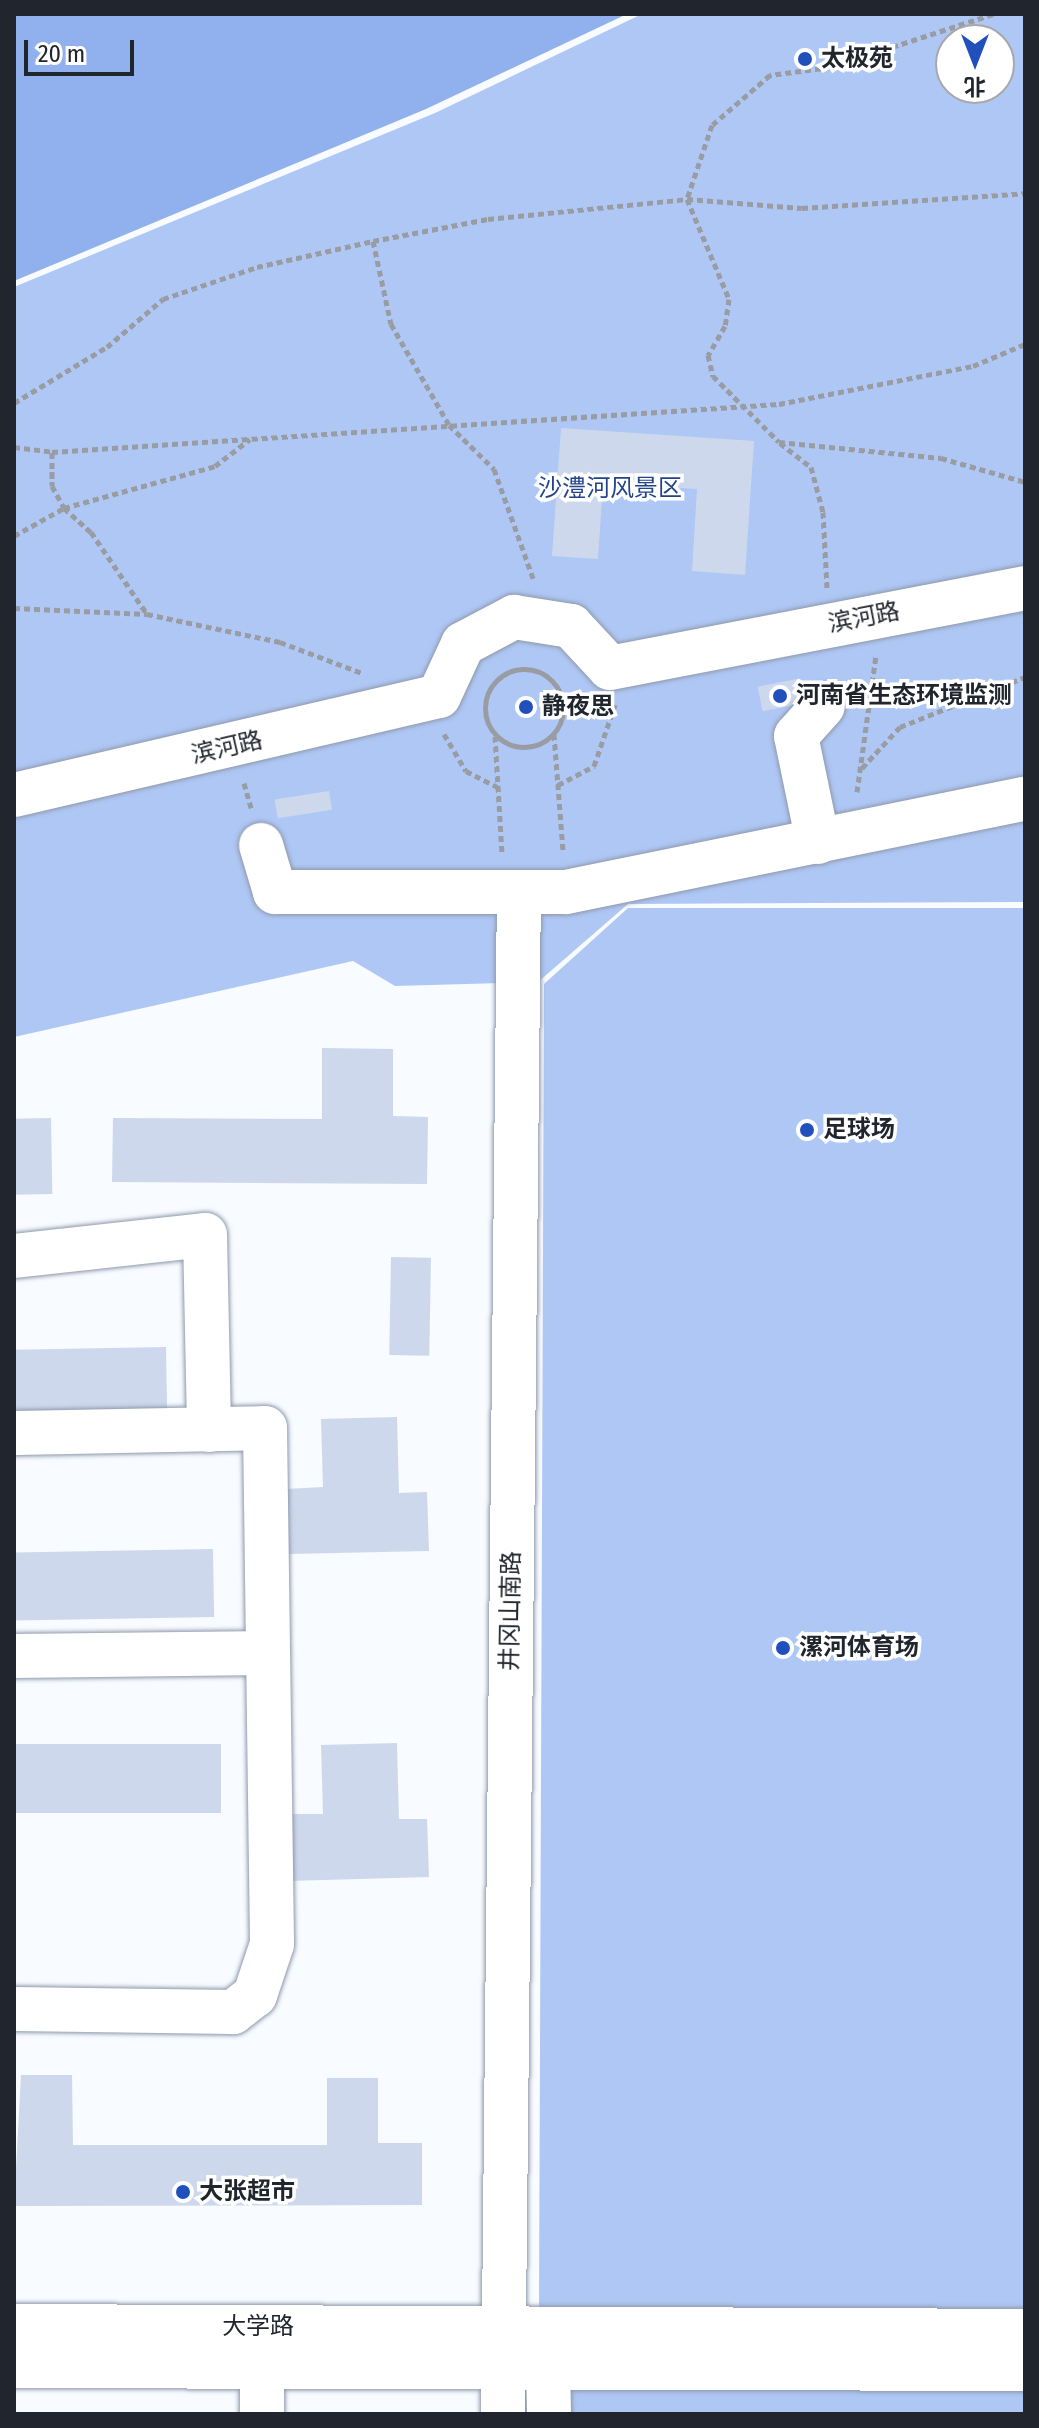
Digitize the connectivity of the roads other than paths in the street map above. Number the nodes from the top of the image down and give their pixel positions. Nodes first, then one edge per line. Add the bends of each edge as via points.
1 (1025, 588) edge
2 (823, 706) dead end
3 (14, 795) edge
4 (1025, 799) edge
5 (834, 839) junction
6 (261, 845) road end
7 (512, 894) junction
8 (14, 1256) edge
9 (209, 1430) junction
10 (14, 1433) edge
11 (268, 1653) junction
12 (14, 1656) edge
13 (14, 2009) edge
14 (14, 2326) edge
15 (1025, 2331) edge
16 (503, 2347) junction
17 (14, 2366) edge
18 (262, 2366) junction
19 (548, 2366) junction
20 (1025, 2369) edge
21 (262, 2414) edge
22 (503, 2414) edge
23 (549, 2414) edge

1 - 3 street, 滨河路 via 610,668 571,626 543,617 486,626 452,660 425,700
2 - 5 street via 796,736
4 - 5 street
5 - 7 street via 566,892
6 - 7 street via 275,892
7 - 16 street, 井冈山南路
8 - 9 street via 205,1235
9 - 10 street
9 - 11 street via 265,1428
11 - 12 street
11 - 13 street via 272,1944 255,1995 233,2012
14 - 16 street, 大学路
15 - 16 street
16 - 18 street, 大学路
16 - 19 street
16 - 22 street, 井冈山南路
17 - 18 street, 大学路
18 - 21 street
19 - 20 street
19 - 23 street

